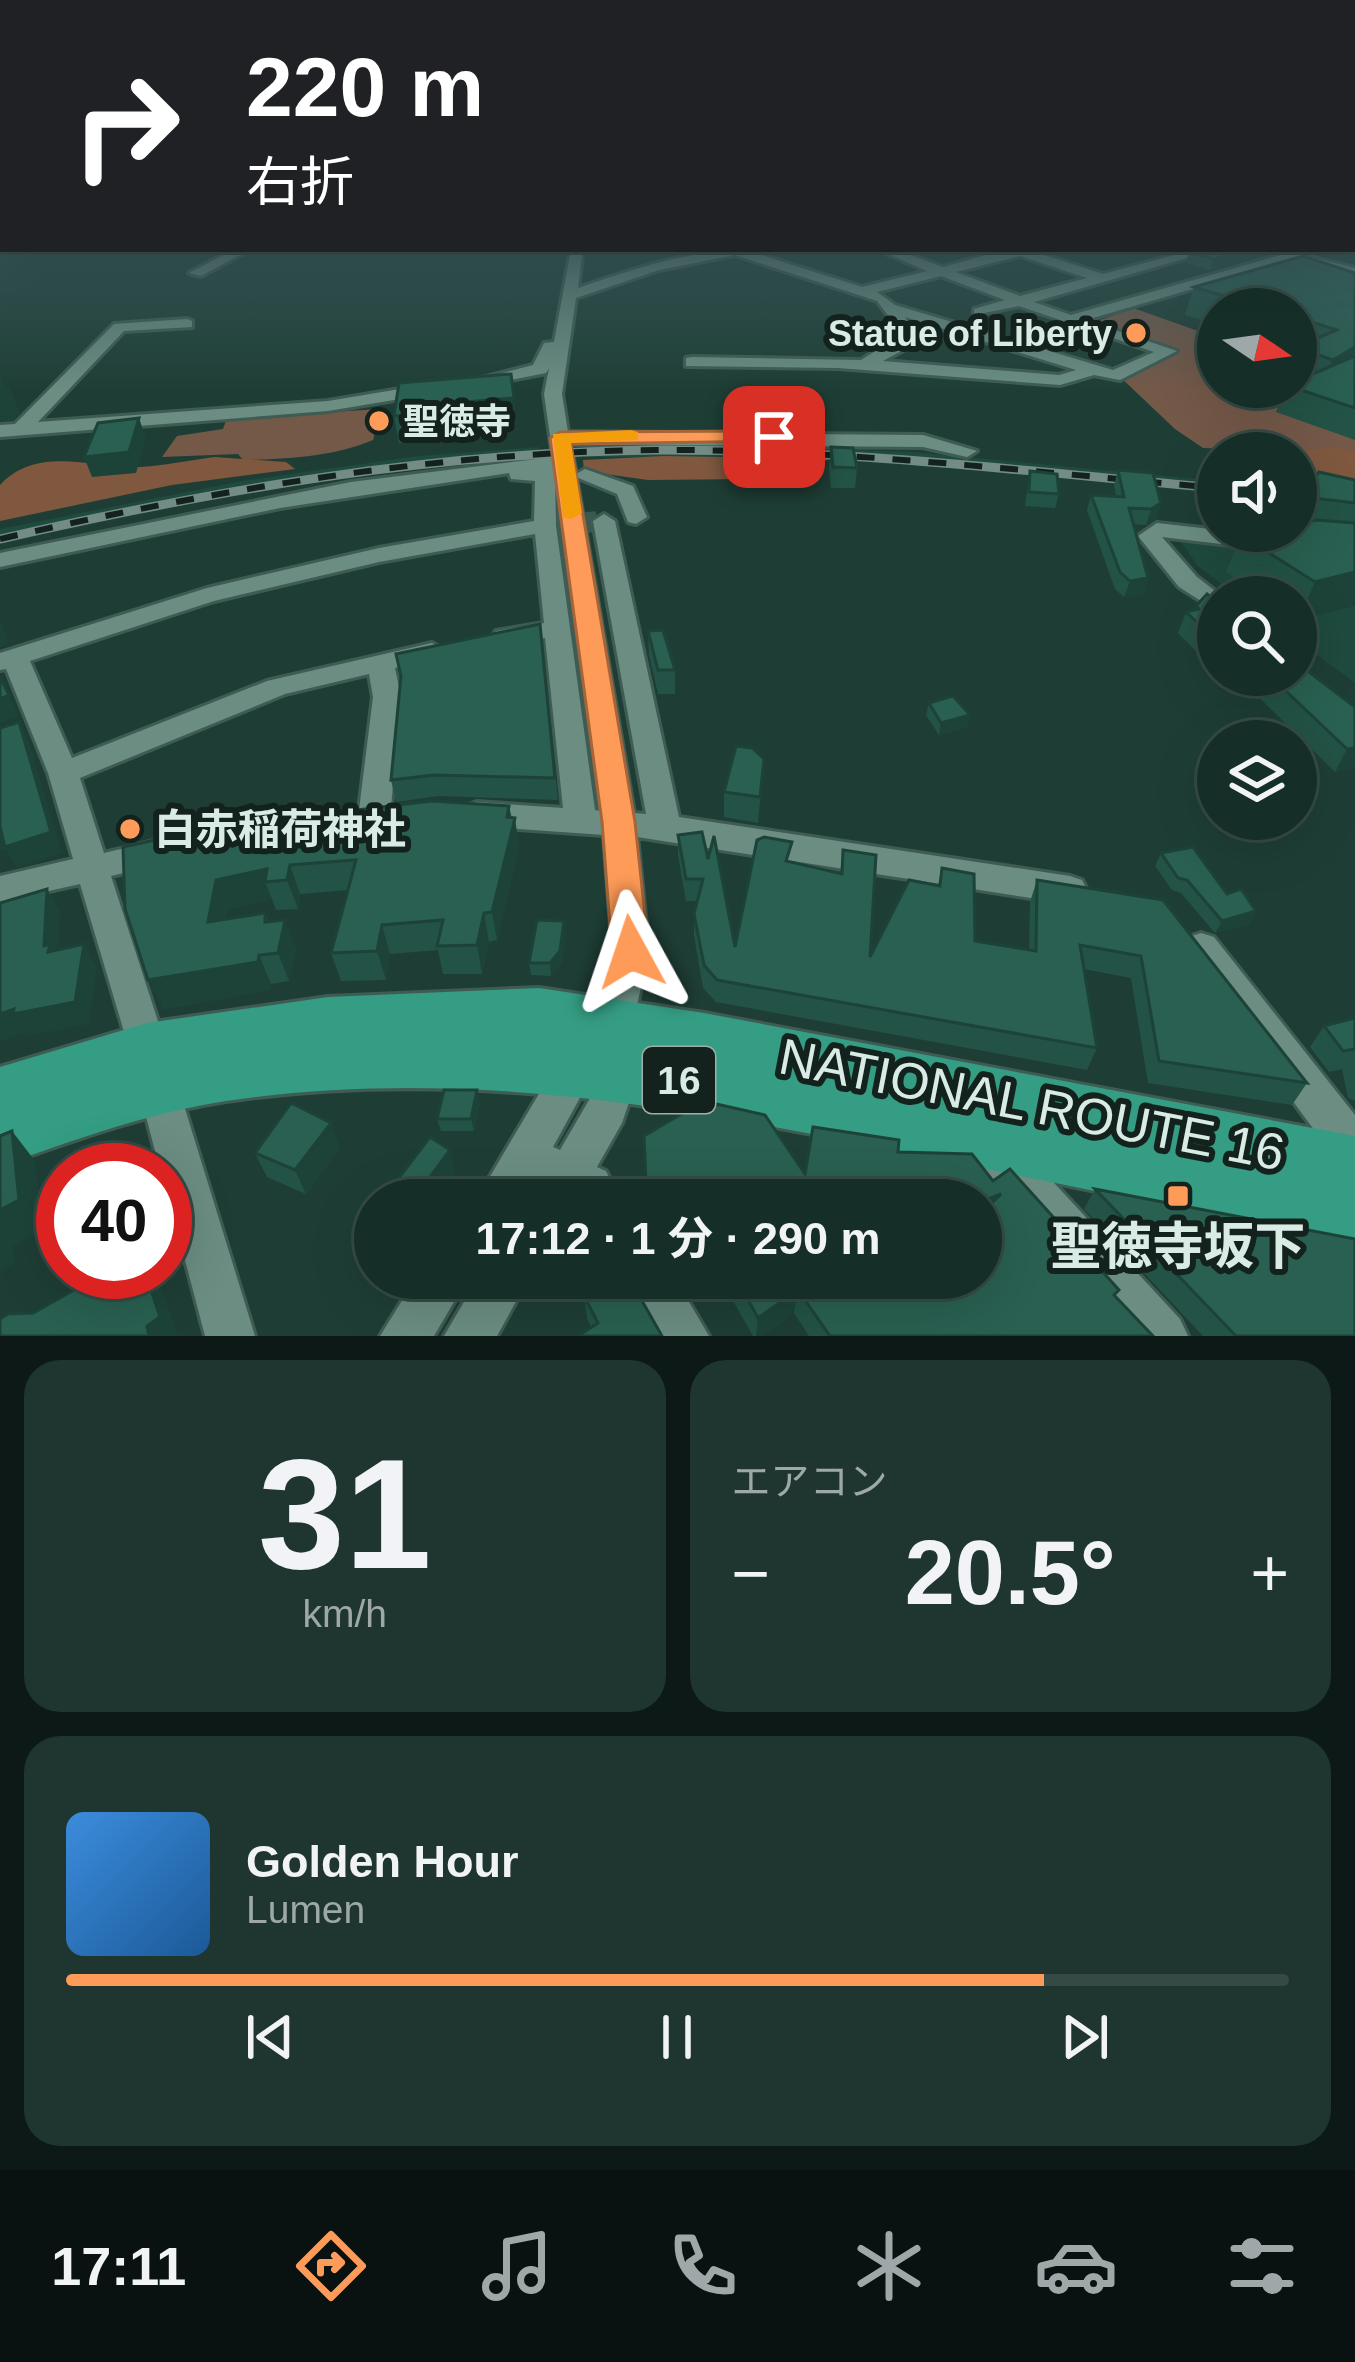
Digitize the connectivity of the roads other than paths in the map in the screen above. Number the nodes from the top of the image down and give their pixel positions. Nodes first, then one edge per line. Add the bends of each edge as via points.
1 (210, 266) edge
2 (573, 266) edge
3 (655, 266) edge
4 (788, 266) edge
5 (931, 266) edge
6 (961, 266) edge
7 (1067, 266) edge
8 (1148, 266) edge
9 (1186, 266) edge
10 (1258, 266) edge
11 (944, 271) junction
12 (196, 273) dead end
13 (1223, 277) junction
14 (1102, 279) junction
15 (863, 291) junction
16 (567, 294) junction
17 (1158, 297) junction
18 (1026, 300) junction
19 (894, 309) junction
20 (979, 312) dead end
21 (1070, 320) junction
22 (187, 324) dead end
23 (692, 362) dead end
24 (862, 365) junction
25 (1094, 370) junction
26 (915, 420) dead end
27 (10, 430) edge
28 (923, 441) junction
29 (967, 451) dead end
30 (569, 458) junction
31 (401, 479) junction
32 (637, 517) dead end
33 (604, 521) dead end
34 (545, 526) junction
35 (1197, 534) edge
36 (0, 560) edge
37 (1197, 589) edge
38 (560, 628) junction
39 (8, 660) edge
40 (380, 662) junction
41 (63, 773) junction
42 (374, 818) junction
43 (580, 818) junction
44 (619, 822) junction
45 (331, 824) edge
46 (665, 827) junction
47 (181, 848) edge
48 (94, 867) junction
49 (0, 889) edge
50 (1102, 895) edge
51 (1180, 923) edge
52 (602, 1054) junction
53 (152, 1068) junction
54 (0, 1095) edge
55 (0, 1136) edge
56 (986, 1140) junction
57 (165, 1143) edge
58 (1355, 1150) edge
59 (527, 1157) junction
60 (1355, 1167) edge
61 (512, 1179) edge
62 (557, 1179) edge
63 (579, 1179) edge
64 (1355, 1211) edge
65 (192, 1257) edge
66 (430, 1299) edge
67 (492, 1299) edge
68 (660, 1299) edge
69 (471, 1331) edge
70 (230, 1336) edge
71 (405, 1336) edge
72 (684, 1336) edge
73 (1163, 1336) edge

1 - 12 street
2 - 16 street
3 - 16 street
4 - 15 street
5 - 11 street
6 - 11 street
7 - 14 street
8 - 14 street
9 - 13 street
10 - 13 street
11 - 15 street
11 - 18 street
13 - 17 street
14 - 17 street
14 - 18 street
15 - 19 street
16 - 27 street via 540,369 328,406
16 - 30 street via 554,369
17 - 21 street
18 - 20 street
18 - 21 street
19 - 24 street via 910,334
19 - 25 street
21 - 25 street via 1169,351 1127,373
22 - 27 street via 120,327
23 - 24 street
24 - 25 street via 1060,380
26 - 28 street
28 - 29 street
28 - 30 street
30 - 31 street
30 - 32 street via 626,490
30 - 44 street
31 - 34 street via 545,474
31 - 36 street
33 - 46 street
34 - 38 street
34 - 39 street via 207,595
35 - 37 street via 1149,536
38 - 40 street
38 - 43 street
39 - 41 street via 33,726
40 - 41 street via 278,687
40 - 42 street via 387,697
41 - 48 street
42 - 43 street
42 - 45 street
43 - 44 street
44 - 46 street
44 - 52 street via 631,952
46 - 50 street
47 - 48 street
48 - 49 street
48 - 53 street
51 - 58 street
52 - 53 highway, NATIONAL ROUTE 16 / 16
52 - 56 highway, NATIONAL ROUTE 16 / 16
52 - 59 street
52 - 60 highway, NATIONAL ROUTE 16 / 16
52 - 63 street via 607,1109
53 - 54 highway, NATIONAL ROUTE 16 / 16
53 - 55 highway, NATIONAL ROUTE 16 / 16
53 - 57 street
56 - 64 highway, NATIONAL ROUTE 16 / 16
56 - 73 street
59 - 61 street
59 - 62 street
65 - 70 street
66 - 71 street
67 - 69 street
68 - 72 street

